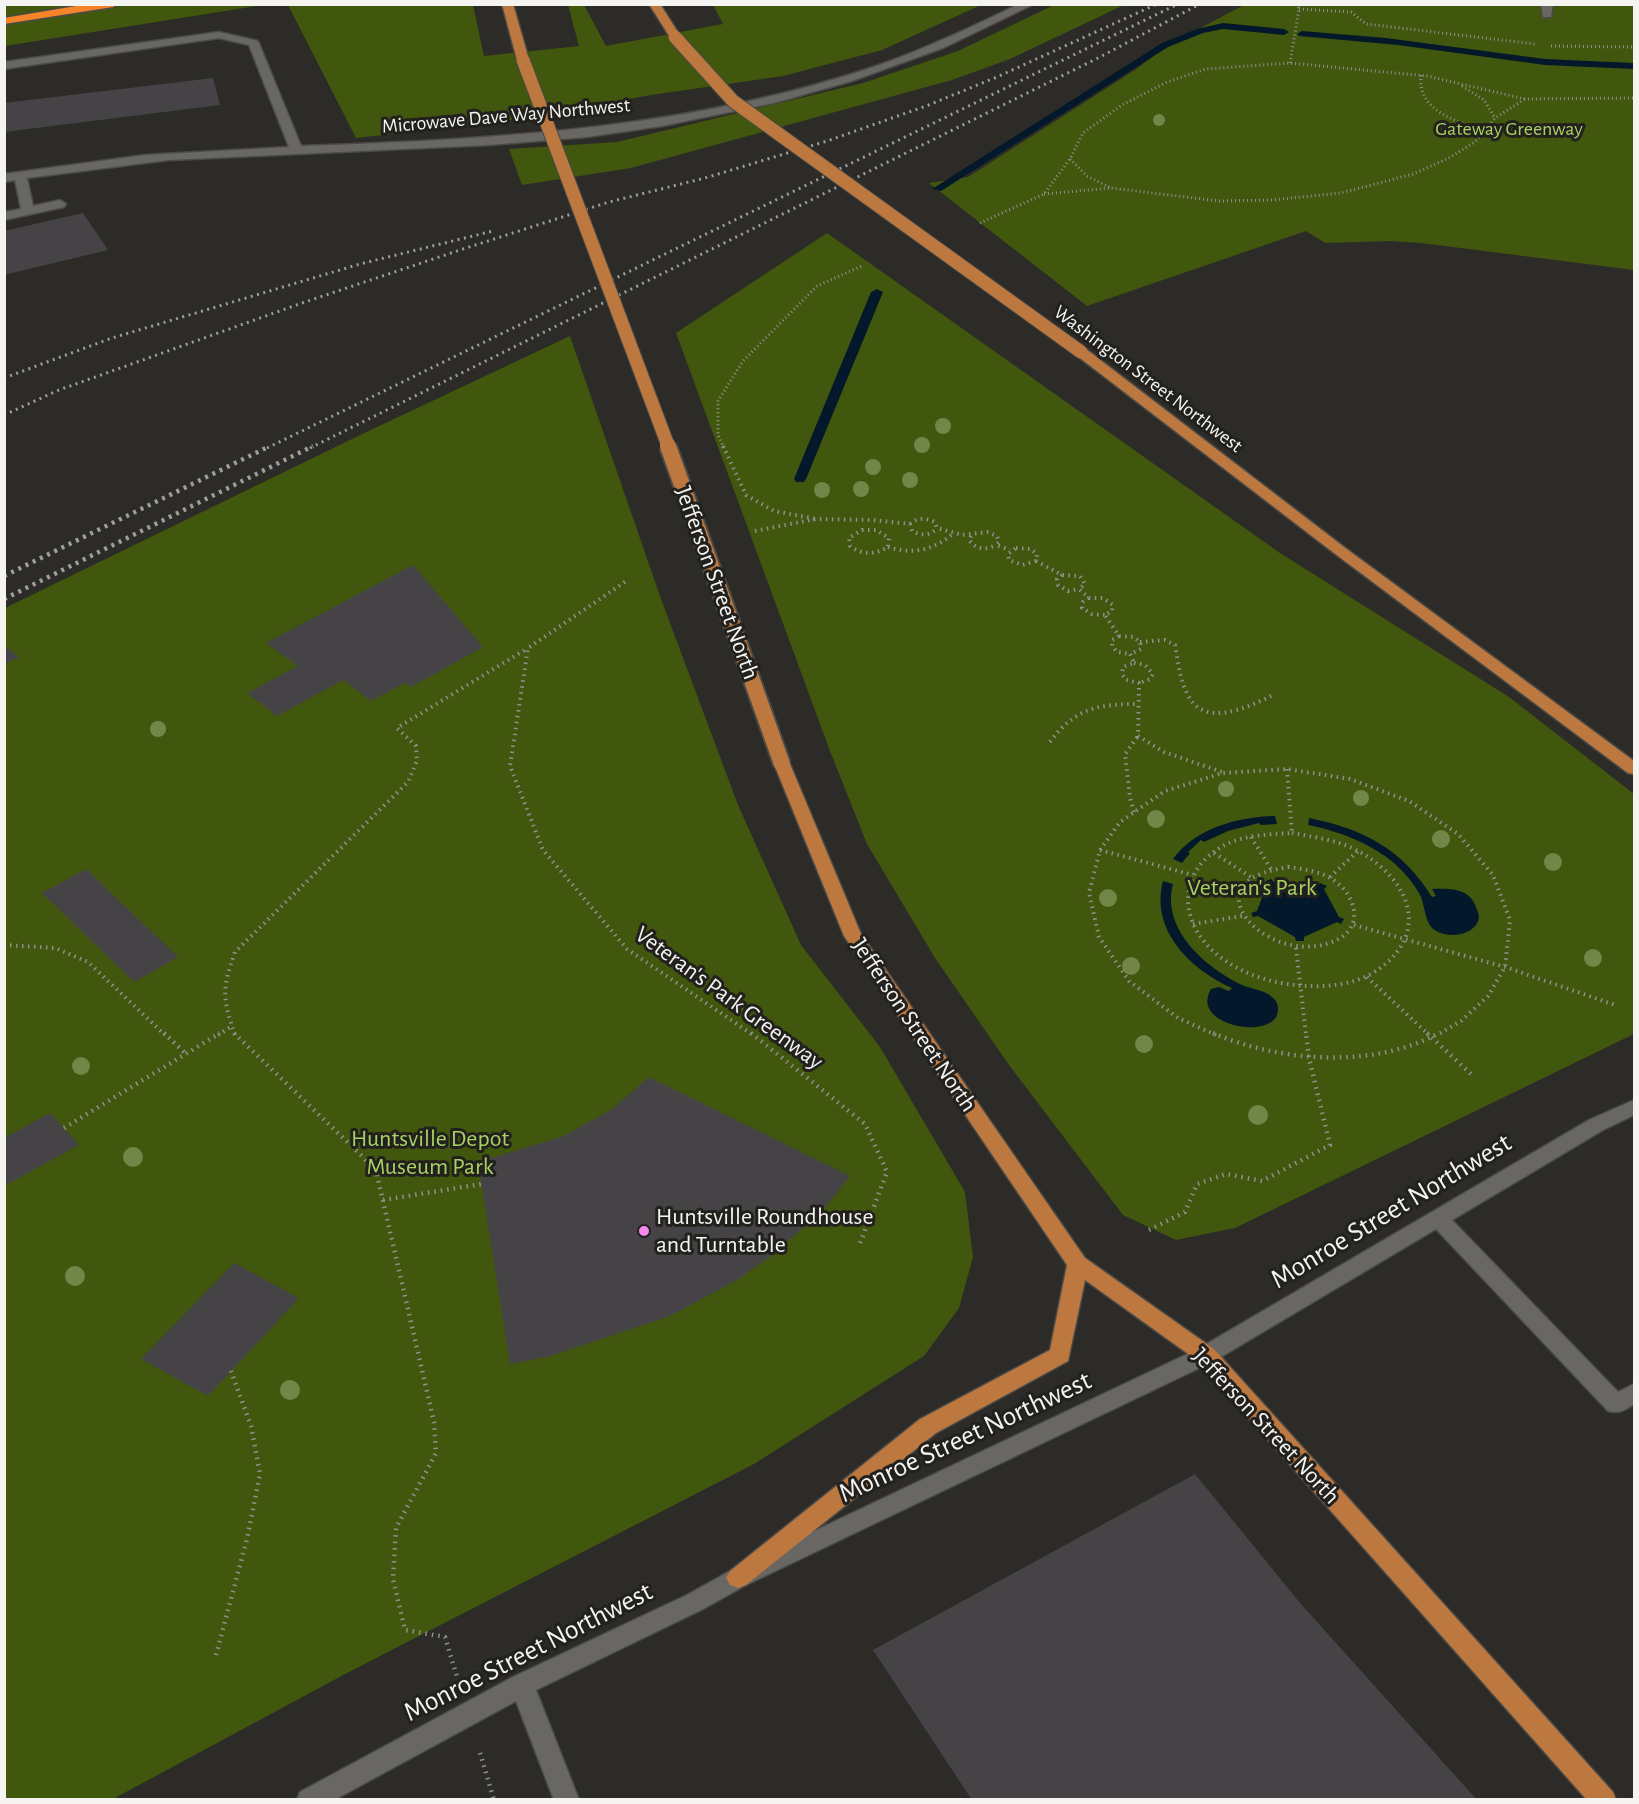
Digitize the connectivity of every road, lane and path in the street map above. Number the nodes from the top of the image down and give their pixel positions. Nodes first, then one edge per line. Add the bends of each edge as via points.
1 (113, 4) edge
2 (507, 4) edge
3 (654, 4) edge
4 (1029, 4) edge
5 (1297, 4) edge
6 (1299, 9) junction
7 (4, 21) edge
8 (1539, 45) dead end
9 (1550, 46) dead end
10 (1635, 47) edge
11 (1290, 63) junction
12 (4, 66) edge
13 (1421, 75) junction
14 (1458, 84) junction
15 (1635, 98) edge
16 (1525, 99) junction
17 (1495, 118) junction
18 (1484, 131) junction
19 (296, 150) junction
20 (1070, 159) junction
21 (20, 176) junction
22 (4, 178) edge
23 (1111, 188) junction
24 (1044, 194) junction
25 (60, 204) dead end
26 (28, 211) junction
27 (4, 216) edge
28 (980, 223) dead end
29 (862, 266) dead end
30 (816, 519) junction
31 (910, 524) junction
32 (937, 528) junction
33 (755, 531) dead end
34 (955, 532) junction
35 (971, 536) junction
36 (996, 545) junction
37 (888, 547) junction
38 (1010, 551) junction
39 (1036, 561) junction
40 (1062, 575) junction
41 (625, 582) dead end
42 (1078, 589) junction
43 (1089, 598) junction
44 (1105, 615) junction
45 (1119, 636) junction
46 (1140, 642) junction
47 (528, 648) junction
48 (1130, 654) junction
49 (1134, 663) junction
50 (1139, 683) junction
51 (1273, 695) dead end
52 (1139, 704) junction
53 (1138, 736) junction
54 (1050, 742) dead end
55 (1287, 769) junction
56 (1635, 769) edge
57 (1223, 772) junction
58 (1134, 812) junction
59 (1292, 833) junction
60 (1251, 837) junction
61 (1100, 850) junction
62 (1358, 851) junction
63 (1214, 853) junction
64 (1271, 869) junction
65 (1193, 875) junction
66 (1251, 877) junction
67 (1330, 877) junction
68 (1242, 916) junction
69 (1193, 924) junction
70 (1354, 925) junction
71 (1406, 940) junction
72 (4, 945) edge
73 (1296, 948) junction
74 (1505, 967) junction
75 (1367, 977) junction
76 (1300, 986) junction
77 (1615, 1005) dead end
78 (232, 1026) junction
79 (1432, 1037) junction
80 (187, 1055) junction
81 (1309, 1058) junction
82 (1472, 1075) dead end
83 (1635, 1107) edge
84 (64, 1128) dead end
85 (482, 1184) dead end
86 (382, 1200) junction
87 (1438, 1218) junction
88 (1149, 1230) dead end
89 (860, 1246) dead end
90 (1078, 1264) junction
91 (1206, 1355) junction
92 (231, 1371) dead end
93 (1635, 1393) edge
94 (738, 1578) junction
95 (445, 1637) dead end
96 (216, 1655) dead end
97 (522, 1684) junction
98 (309, 1800) edge
99 (567, 1800) edge
100 (1604, 1800) edge

1 - 7 highway
2 - 90 main road, Jefferson Street North, bridge via 523,60 637,360 782,764 853,936
3 - 56 main road, Washington Street Northwest, bridge via 675,37 733,101 1081,352 1339,550
4 - 19 street, Microwave Dave Way Northwest via 885,67 788,96 684,118 586,133
5 - 6 path
6 - 8 path via 1351,12 1366,24
6 - 11 path
9 - 10 path
11 - 13 path
11 - 20 path via 1206,69 1167,82 1122,105 1083,133
12 - 19 street via 219,35 254,43
13 - 14 path
13 - 18 path via 1421,95 1432,107
14 - 16 path
14 - 17 path via 1485,100
15 - 16 path
16 - 17 path
17 - 18 path
18 - 23 path via 1475,142 1449,158 1413,174 1341,192 1218,201
19 - 21 street, Microwave Dave Way Northwest via 148,159
20 - 23 path via 1087,176
20 - 24 path
21 - 22 street, Microwave Dave Way Northwest
21 - 26 street
23 - 24 path
24 - 28 path
25 - 26 street
26 - 27 street
29 - 30 path via 817,286 743,361 718,400 718,435 746,495 774,511
30 - 31 path
30 - 33 path
31 - 32 path via 920,518 929,519
31 - 32 path via 912,531 921,534 930,534
32 - 34 path
34 - 35 path
34 - 37 path via 939,545 926,549 911,552
35 - 36 path via 969,540 976,547
35 - 36 path via 980,531 990,532 997,536
36 - 38 path
37 - 37 path via 889,538 876,530 862,530 849,538 853,549 865,553
38 - 39 path via 1031,549 1037,554
38 - 39 path via 1008,557 1016,564
39 - 40 path
40 - 42 path via 1057,579 1058,585 1068,591
40 - 42 path via 1080,576 1085,584
41 - 47 path
42 - 43 path
43 - 44 path via 1082,605 1085,612
43 - 44 path via 1110,602 1113,608
44 - 45 path
45 - 46 path
45 - 48 path via 1112,640 1112,646 1117,652
46 - 48 path via 1141,649
46 - 51 path via 1165,640 1175,645 1187,696 1205,711 1238,711
47 - 78 path via 397,728 416,746 417,761 408,782 234,952 224,982
47 - 89 path, Veteran's Park Greenway via 510,766 543,850 627,949 764,1042 865,1124 887,1172
48 - 49 path
49 - 50 path via 1123,667 1122,674 1126,680
49 - 50 path via 1145,665 1153,674
50 - 52 path
52 - 53 path
52 - 54 path via 1092,707 1071,716
53 - 57 path via 1164,752
53 - 58 path via 1125,754
55 - 57 path
55 - 59 path
55 - 74 path via 1350,779 1409,801 1458,834 1493,875 1510,921
57 - 58 path via 1165,791
58 - 61 path via 1120,822
59 - 60 path
59 - 62 path via 1326,838
60 - 63 path via 1228,843
60 - 64 path
61 - 65 path
61 - 81 path via 1089,892 1099,938 1130,981 1188,1023 1240,1045
62 - 67 path
62 - 71 path via 1385,869 1402,891 1410,916
63 - 65 path via 1203,860
63 - 66 path
64 - 66 path
64 - 67 path via 1308,869
65 - 69 path via 1186,907
66 - 68 path via 1239,900
67 - 70 path via 1352,898
68 - 69 path
68 - 73 path via 1261,936
69 - 76 path via 1220,957 1253,975
70 - 71 path
70 - 73 path via 1331,944
71 - 74 path
71 - 75 path via 1391,961
72 - 80 path via 55,948 88,962
73 - 76 path
74 - 77 path
74 - 79 path via 1488,996 1461,1021
75 - 76 path via 1332,986
75 - 79 path
76 - 81 path
78 - 80 path
78 - 86 path via 235,1035 364,1158 376,1175
79 - 81 path via 1370,1055
79 - 82 path
80 - 84 path
81 - 88 path via 1330,1145 1262,1181 1226,1174 1197,1184 1185,1212
83 - 87 street, Monroe Street Northwest via 1596,1125
85 - 86 path
86 - 95 path via 434,1422 436,1452 396,1528 393,1579 405,1630
87 - 91 street, Monroe Street Northwest
87 - 93 street via 1616,1404
90 - 91 main road, Jefferson Street North
90 - 94 main road via 1060,1355 928,1426
91 - 94 street, Monroe Street Northwest
91 - 100 main road, Jefferson Street North
92 - 96 path via 251,1426 260,1474
94 - 97 street, Monroe Street Northwest
97 - 98 street, Monroe Street Northwest
97 - 99 street

